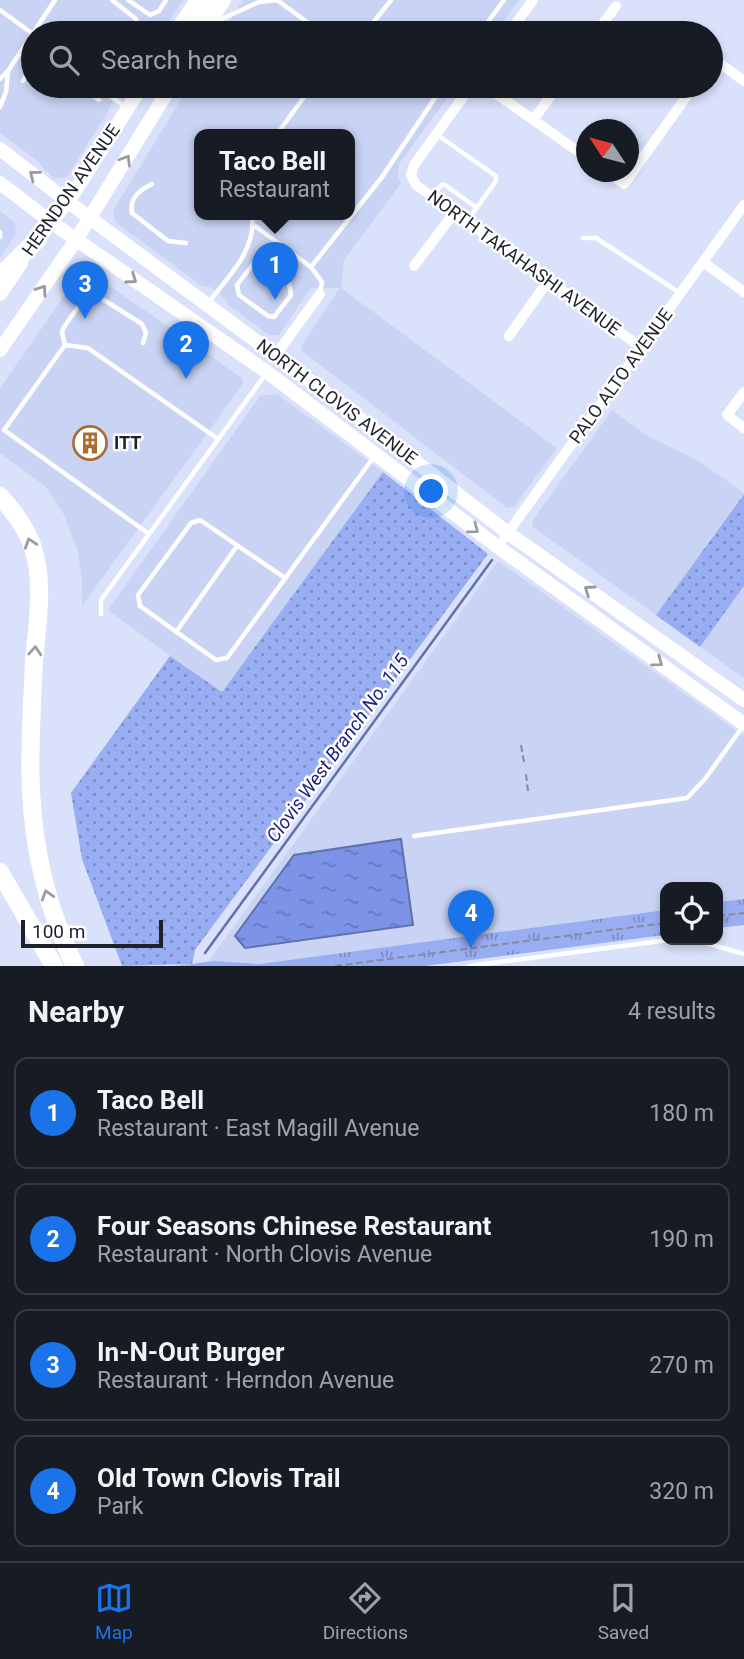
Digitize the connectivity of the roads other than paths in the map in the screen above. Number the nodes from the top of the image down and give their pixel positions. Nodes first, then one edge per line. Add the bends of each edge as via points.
1 (55, 0) edge
2 (112, 0) edge
3 (128, 0) edge
4 (166, 0) edge
5 (197, 0) edge
6 (211, 0) edge
7 (224, 0) edge
8 (277, 0) edge
9 (391, 0) edge
10 (504, 0) edge
11 (533, 0) edge
12 (616, 6) dead end
13 (0, 10) edge
14 (41, 21) edge
15 (137, 21) edge
16 (183, 21) edge
17 (198, 21) edge
18 (211, 21) edge
19 (222, 21) edge
20 (306, 21) edge
21 (375, 21) edge
22 (489, 21) edge
23 (518, 21) edge
24 (605, 21) edge
25 (21, 25) edge
26 (21, 52) edge
27 (723, 68) edge
28 (8, 71) junction
29 (0, 79) edge
30 (744, 81) edge
31 (96, 98) edge
32 (120, 98) edge
33 (126, 98) edge
34 (134, 98) edge
35 (163, 98) edge
36 (303, 98) edge
37 (435, 98) edge
38 (462, 98) edge
39 (502, 98) edge
40 (549, 98) edge
41 (685, 98) edge
42 (99, 100) dead end
43 (130, 103) junction
44 (0, 107) edge
45 (533, 120) junction
46 (281, 129) edge
47 (436, 134) junction
48 (0, 149) edge
49 (576, 150) edge
50 (639, 163) edge
51 (0, 183) edge
52 (152, 184) dead end
53 (432, 197) junction
54 (67, 201) junction
55 (744, 205) edge
56 (477, 208) junction
57 (355, 211) edge
58 (454, 213) junction
59 (89, 218) junction
60 (254, 220) edge
61 (348, 220) edge
62 (51, 222) junction
63 (467, 222) junction
64 (254, 226) junction
65 (583, 238) dead end
66 (37, 239) junction
67 (76, 240) junction
68 (186, 243) dead end
69 (256, 260) dead end
70 (703, 262) junction
71 (414, 266) dead end
72 (311, 267) junction
73 (0, 276) edge
74 (548, 281) junction
75 (289, 284) dead end
76 (744, 292) edge
77 (0, 293) edge
78 (320, 294) joint
79 (681, 294) junction
80 (207, 304) junction
81 (174, 308) junction
82 (509, 336) dead end
83 (143, 343) dead end
84 (65, 345) junction
85 (642, 348) junction
86 (0, 350) edge
87 (275, 356) junction
88 (267, 372) junction
89 (744, 391) edge
90 (744, 428) edge
91 (218, 439) junction
92 (376, 454) junction
93 (0, 496) edge
94 (508, 533) junction
95 (149, 534) junction
96 (237, 546) junction
97 (498, 547) junction
98 (285, 578) junction
99 (101, 614) dead end
100 (176, 632) junction
101 (744, 700) edge
102 (744, 724) edge
103 (414, 836) dead end
104 (0, 872) edge
105 (660, 941) edge
106 (713, 945) edge
107 (744, 954) edge
108 (73, 962) edge
109 (53, 964) edge
110 (469, 966) edge

1 - 14 lane
2 - 15 lane
3 - 4 lane via 150,15
5 - 16 main road
6 - 17 main road
7 - 18 main road
8 - 19 lane via 259,2
8 - 20 lane
9 - 21 lane
10 - 22 lane
11 - 23 street
12 - 24 street
13 - 25 lane
26 - 28 lane
27 - 30 street
28 - 29 lane
28 - 44 lane
31 - 42 lane
32 - 43 lane
33 - 43 lane
34 - 43 main road, HERNDON AVENUE
59 -> 35 main road, HERNDON AVENUE
36 - 46 lane
37 - 57 lane
38 - 47 street
39 - 45 street
40 - 45 street
41 - 50 street
43 - 54 main road, HERNDON AVENUE
45 - 49 street
47 - 53 street, NORTH TAKAHASHI AVENUE via 411,175
47 - 56 lane via 496,176
54 -> 48 main road, NORTH CLOVIS AVENUE
51 - 62 main road, NORTH CLOVIS AVENUE
52 - 68 lane via 138,193 132,213 168,241
53 - 56 lane via 445,185
53 - 58 street, NORTH TAKAHASHI AVENUE
54 - 59 main road, NORTH CLOVIS AVENUE
54 - 62 main road, HERNDON AVENUE
55 - 70 street, PALO ALTO AVENUE
56 - 63 lane
58 - 63 street, NORTH TAKAHASHI AVENUE
58 - 71 street
59 - 67 main road, HERNDON AVENUE
59 - 80 main road, NORTH CLOVIS AVENUE
60 - 64 lane
61 - 72 lane
62 - 66 main road, HERNDON AVENUE
62 - 67 main road, NORTH CLOVIS AVENUE
63 - 74 street, NORTH TAKAHASHI AVENUE
64 - 72 lane
64 - 80 lane via 246,253
65 - 79 lane via 597,238
66 - 73 highway
66 - 77 main road, HERNDON AVENUE
67 -> 81 main road, NORTH CLOVIS AVENUE
86 -> 67 main road, HERNDON AVENUE
69 - 75 lane via 237,285 239,295 274,317 291,295
70 - 76 street
70 - 79 street, PALO ALTO AVENUE
72 - 78 lane via 322,282
74 - 82 street
74 - 85 street, NORTH TAKAHASHI AVENUE
78 - 87 street
79 - 85 street, PALO ALTO AVENUE
80 - 87 main road, NORTH CLOVIS AVENUE
81 - 87 main road via 216,327 268,360
81 - 88 main road, NORTH CLOVIS AVENUE
83 - 84 lane via 146,333 142,324 93,293 64,327
84 - 91 lane via 88,348
84 - 95 lane via 4,430
85 - 94 street, PALO ALTO AVENUE
87 - 94 main road, NORTH CLOVIS AVENUE
88 - 91 lane
88 - 92 main road, NORTH CLOVIS AVENUE
89 - 90 street via 727,415
91 - 95 lane
92 -> 97 main road, NORTH CLOVIS AVENUE
92 - 98 lane
108 -> 93 highway via 45,888 33,825 32,702 38,599 33,546 23,524
94 - 97 street, PALO ALTO AVENUE
101 -> 94 main road, NORTH CLOVIS AVENUE
95 - 99 lane via 101,600
96 - 98 lane
96 - 100 lane
96 - 100 lane via 200,520 191,523 138,595 140,606
97 -> 102 main road, NORTH CLOVIS AVENUE
98 - 100 lane via 226,658 216,660
102 - 103 lane via 687,798
104 - 109 highway
105 - 110 lane
106 - 107 lane

